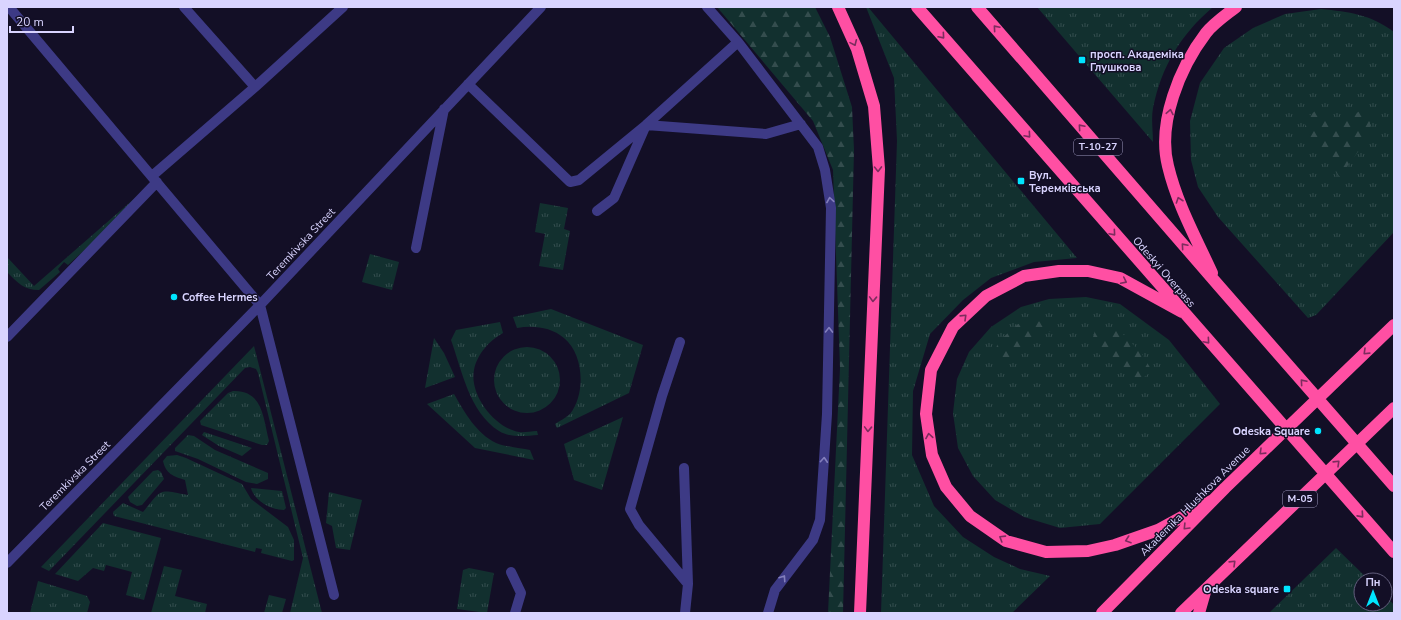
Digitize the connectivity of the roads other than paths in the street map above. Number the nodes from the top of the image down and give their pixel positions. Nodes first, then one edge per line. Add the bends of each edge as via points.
1 (9, 7) edge
2 (184, 7) edge
3 (343, 7) edge
4 (541, 7) edge
5 (707, 7) edge
6 (838, 7) edge
7 (917, 7) edge
8 (977, 7) edge
9 (1236, 7) edge
10 (738, 42) junction
11 (468, 84) junction
12 (255, 87) junction
13 (444, 109) junction
14 (801, 124) junction
15 (646, 125) junction
16 (155, 179) junction
17 (597, 212) dead end
18 (416, 248) dead end
19 (1219, 286) junction
20 (260, 305) junction
21 (1182, 312) junction
22 (1394, 325) edge
23 (7, 337) edge
24 (680, 342) dead end
25 (1394, 408) edge
26 (684, 468) dead end
27 (1394, 486) edge
28 (1213, 500) junction
29 (1394, 552) edge
30 (7, 563) edge
31 (511, 572) dead end
32 (688, 584) junction
33 (1205, 590) junction
34 (334, 595) dead end
35 (515, 613) edge
36 (684, 613) edge
37 (768, 613) edge
38 (860, 613) edge
39 (1102, 613) edge
40 (1181, 613) edge
41 (1199, 613) edge

1 - 16 street
2 - 12 street
3 - 12 street
4 - 11 street, Teremkivska Street
5 - 10 street
6 -> 38 highway via 856,49 874,106 879,168
7 -> 21 highway, Odeskyi Overpass
19 -> 8 highway, Т-10-27
19 -> 9 highway via 1180,205 1167,166 1166,128 1173,96 1187,62 1207,32
10 - 14 street
10 - 15 street
11 - 13 street, Teremkivska Street
11 - 15 street via 570,182 579,180
12 - 16 street
13 - 18 street
13 - 20 street, Teremkivska Street
14 - 15 street via 766,134
37 -> 14 street via 775,590 817,532 827,422 831,208 825,170 818,147
15 - 17 street via 614,198
16 - 20 street
16 - 23 street
27 -> 19 highway, Т-10-27
20 - 30 street, Teremkivska Street
20 - 34 street
28 -> 21 highway via 1158,530 1115,545 1088,551 1046,552 1006,541 970,516 946,487 932,455 926,414 931,370 953,327 986,296 1024,276 1072,270 1120,278
21 -> 29 highway, Odeskyi Overpass
22 -> 28 highway, Akademika Hlushkova Avenue
24 - 32 street via 630,509 639,526
33 -> 25 highway, М-05
26 - 32 street
28 -> 39 highway, Akademika Hlushkova Avenue
31 - 35 street via 521,593
32 - 36 street
33 - 40 highway, М-05
33 - 41 highway

